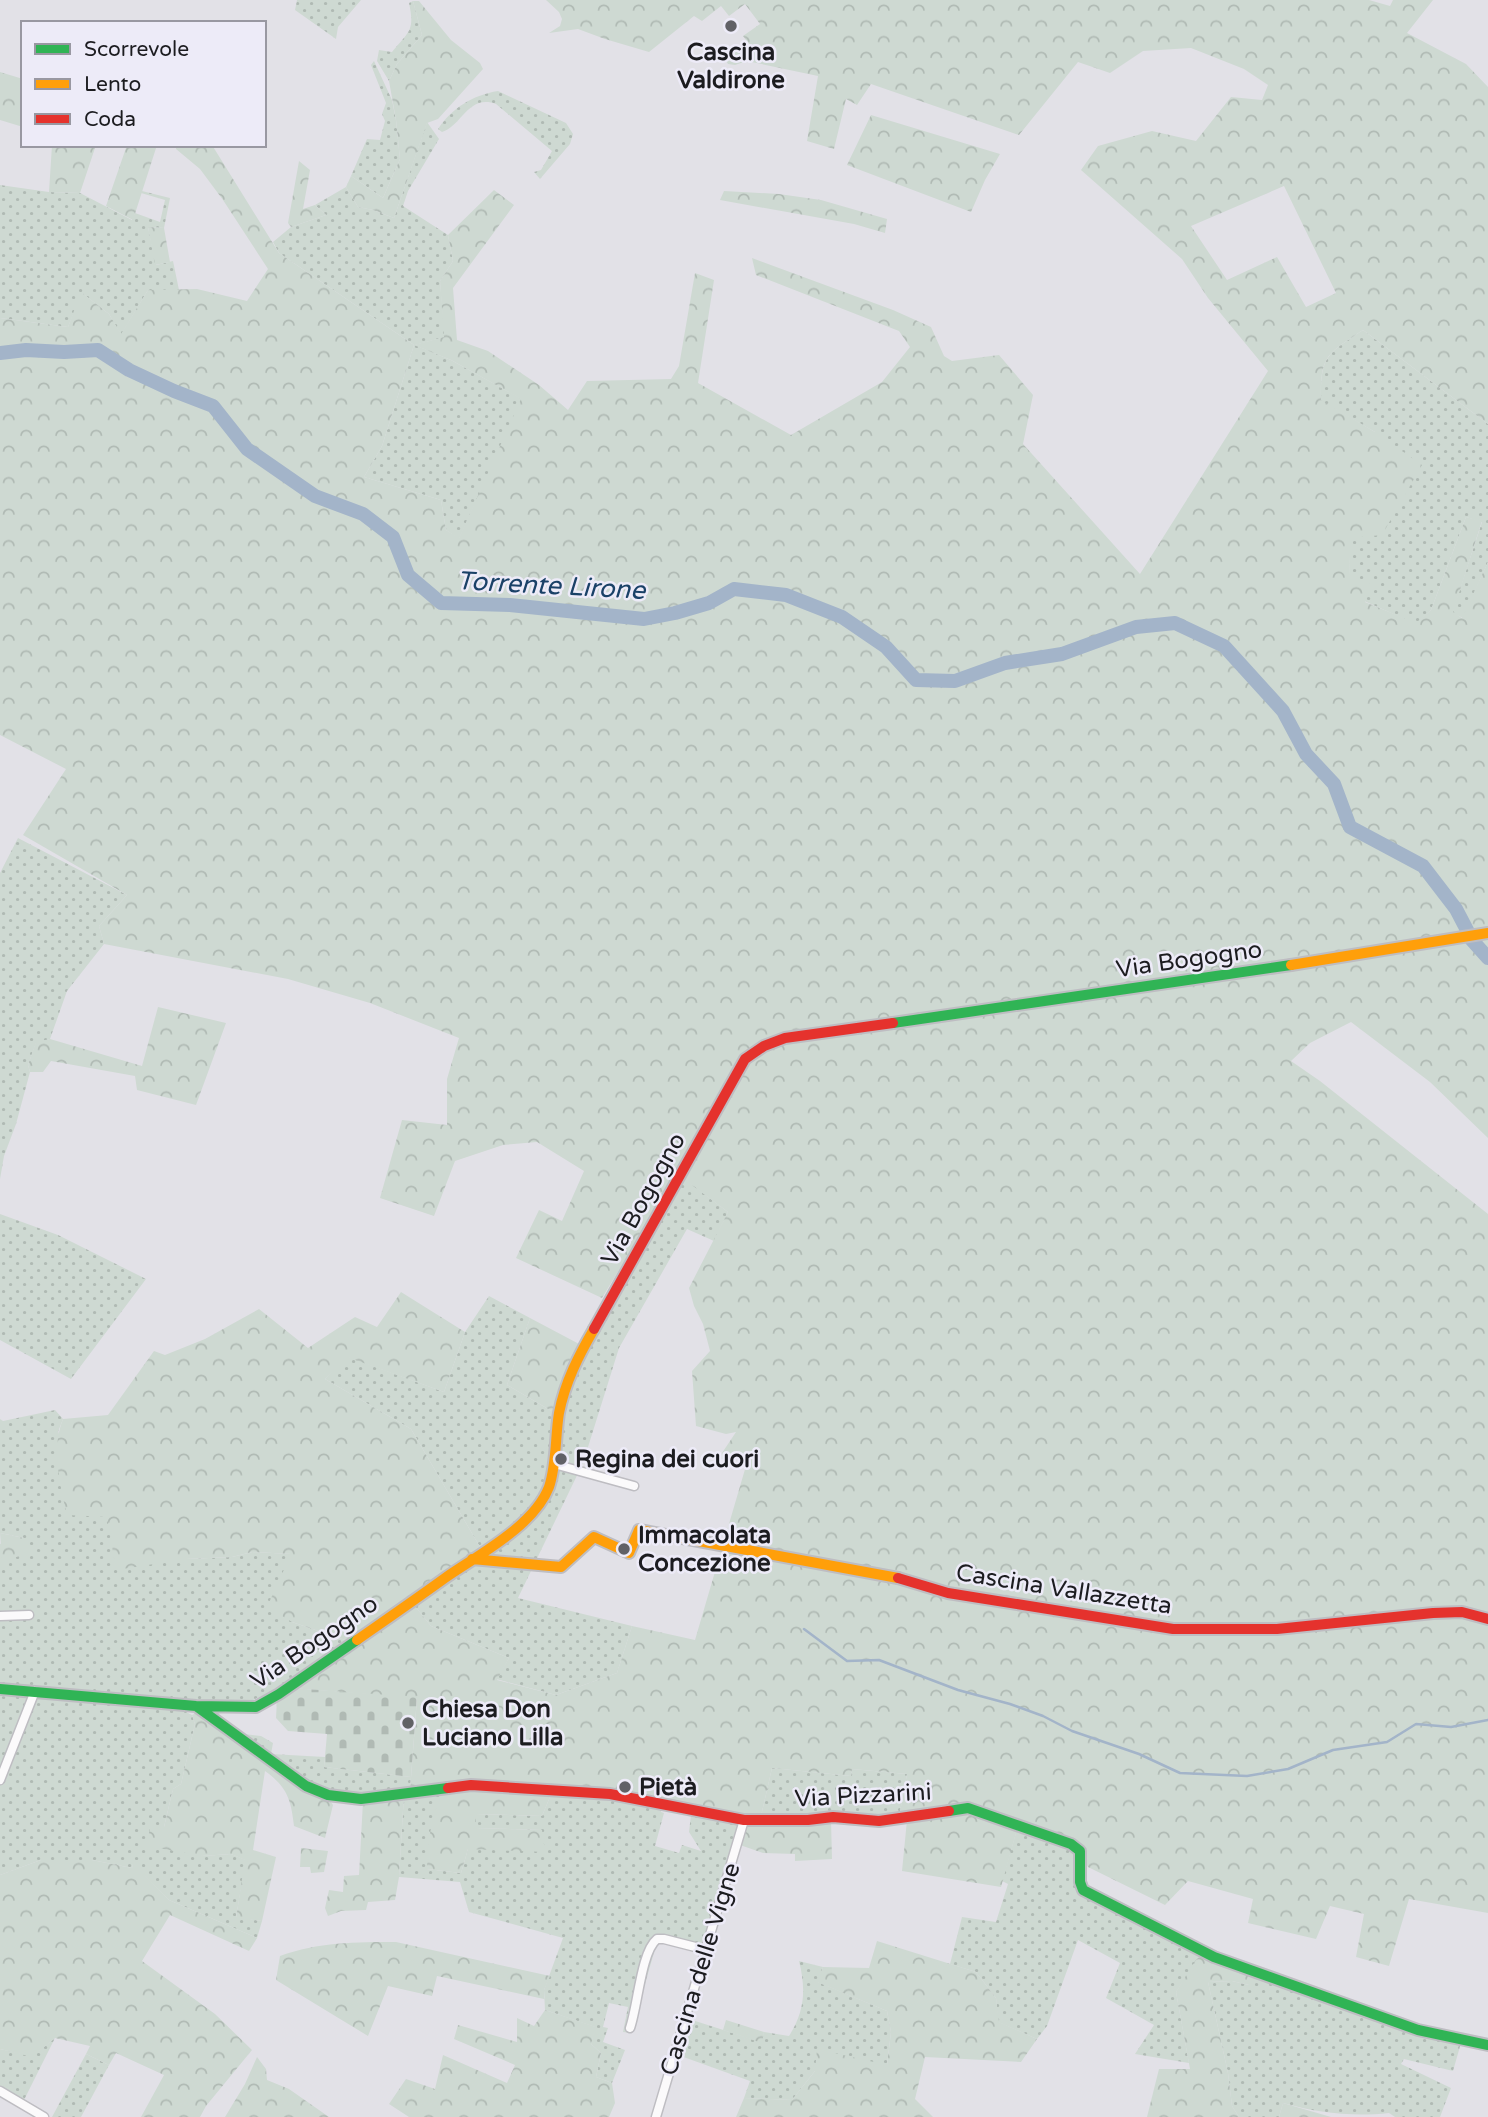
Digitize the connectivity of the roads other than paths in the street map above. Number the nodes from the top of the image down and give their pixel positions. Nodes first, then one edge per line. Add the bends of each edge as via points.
1 (1488, 933) edge
2 (554, 1464) junction
3 (634, 1486) dead end
4 (472, 1559) junction
5 (29, 1615) dead end
6 (0, 1616) edge
7 (1488, 1619) edge
8 (0, 1689) edge
9 (35, 1692) junction
10 (196, 1706) junction
11 (0, 1780) edge
12 (744, 1820) junction
13 (707, 1950) junction
14 (630, 2028) dead end
15 (1488, 2045) edge
16 (0, 2091) edge
17 (44, 2117) edge
18 (656, 2117) edge

1 - 2 street, Via Bogogno via 785,1038 756,1049 745,1059 566,1382
2 - 3 street
2 - 4 street, Via Bogogno via 546,1493 527,1519
4 - 7 street, Cascina Vallazzetta via 564,1566 594,1537 629,1553 638,1530 896,1577 948,1593 1173,1629 1277,1629 1462,1612
4 - 10 street, Via Bogogno via 256,1707
5 - 6 street
8 - 9 street, Via Bogogno
9 - 10 street, Via Bogogno
9 - 11 street
10 - 12 street, Via Pizzarini via 306,1786 328,1795 361,1799 471,1785 610,1794
12 - 13 street, Cascina delle Vigne
12 - 15 street, Via Pizzarini via 852,1817 879,1821 968,1808 1071,1844 1080,1851 1083,1890 1214,1957 1418,2030
13 - 14 street via 664,1939 652,1942
13 - 18 street, Cascina delle Vigne
16 - 17 street

